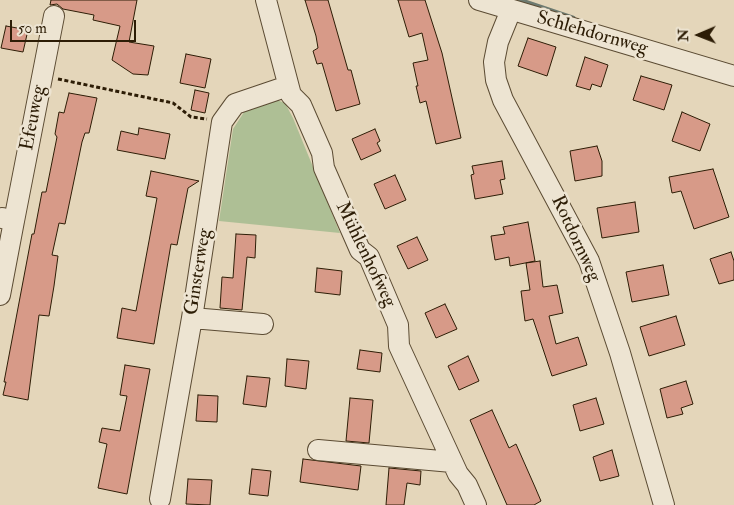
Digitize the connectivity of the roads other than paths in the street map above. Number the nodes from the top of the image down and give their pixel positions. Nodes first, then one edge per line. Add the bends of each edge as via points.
1 (266, 0) edge
2 (479, 0) edge
3 (511, 10) junction
4 (54, 16) dead end
5 (734, 76) edge
6 (288, 86) junction
7 (7, 219) edge
8 (0, 295) edge
9 (192, 318) junction
10 (263, 324) dead end
11 (318, 450) dead end
12 (452, 462) junction
13 (160, 499) dead end
14 (476, 505) edge
15 (664, 505) edge

1 - 6 street, Mühlenhofweg
2 - 3 street, Schlehdornweg
3 - 5 street, Schlehdornweg
3 - 15 street, Rotdornweg via 498,42 494,62 496,80 503,100 589,261 620,353
4 - 7 street, Efeuweg
6 - 9 street, Ginsterweg via 235,104 222,122
6 - 12 street, Mühlenhofweg via 291,95 301,105 360,250 369,257 373,266 398,325 399,346
7 - 8 street, Efeuweg
9 - 10 street
9 - 13 street, Ginsterweg
11 - 12 street
12 - 14 street, Mühlenhofweg

